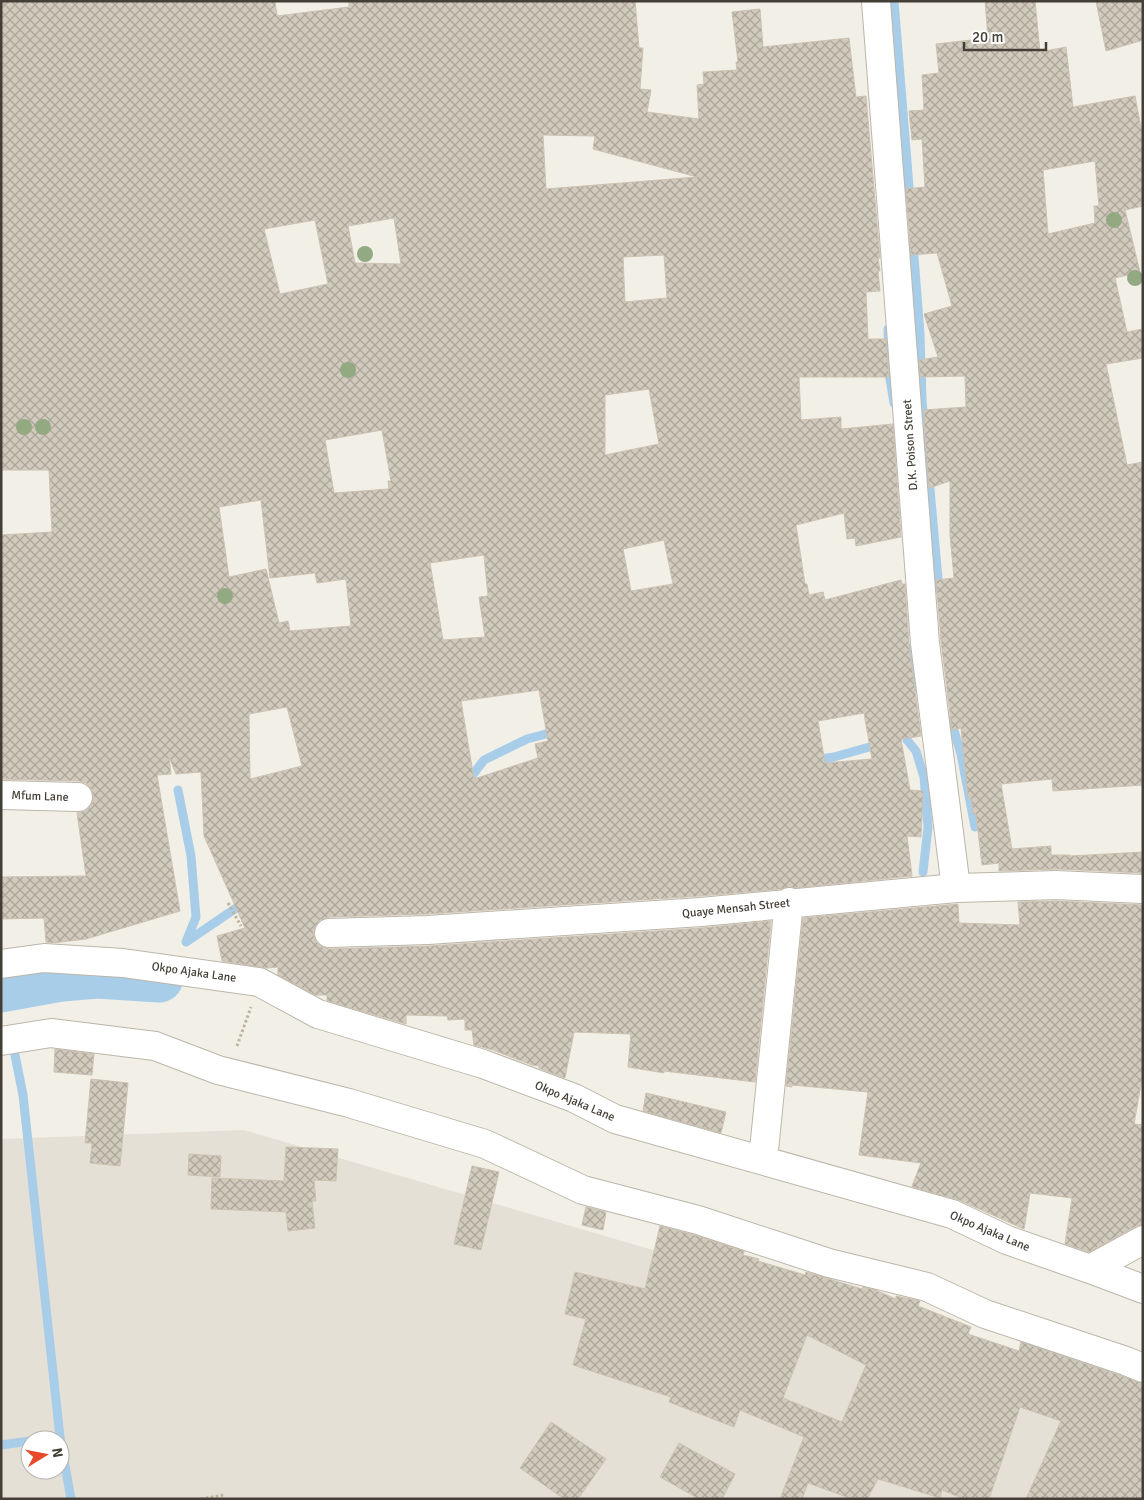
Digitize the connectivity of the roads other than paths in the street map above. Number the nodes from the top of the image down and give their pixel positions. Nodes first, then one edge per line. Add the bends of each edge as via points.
1 (876, 1) edge
2 (1, 795) edge
3 (78, 797) dead end
4 (956, 888) junction
5 (1143, 889) edge
6 (789, 902) junction
7 (329, 933) dead end
8 (1, 964) edge
9 (1, 1041) edge
10 (764, 1160) junction
11 (1143, 1240) edge
12 (1090, 1269) junction
13 (1143, 1289) edge
14 (1143, 1368) edge

1 - 4 street, D.K. Poison Street via 925,643
2 - 3 street, Mfum Lane
4 - 5 street, Quaye Mensah Street via 1056,885
4 - 6 street, Quaye Mensah Street
6 - 7 street, Quaye Mensah Street via 701,912 428,930
6 - 10 street
8 - 10 street, Okpo Ajaka Lane via 44,958 123,963 259,982 318,1014 483,1064 574,1098 616,1119
9 - 14 street via 51,1034 155,1046 218,1070 350,1103 485,1144 583,1190 698,1220 830,1263 927,1287 985,1314
10 - 12 street, Okpo Ajaka Lane via 952,1214 1007,1240
11 - 12 street
12 - 13 street, Okpo Ajaka Lane

